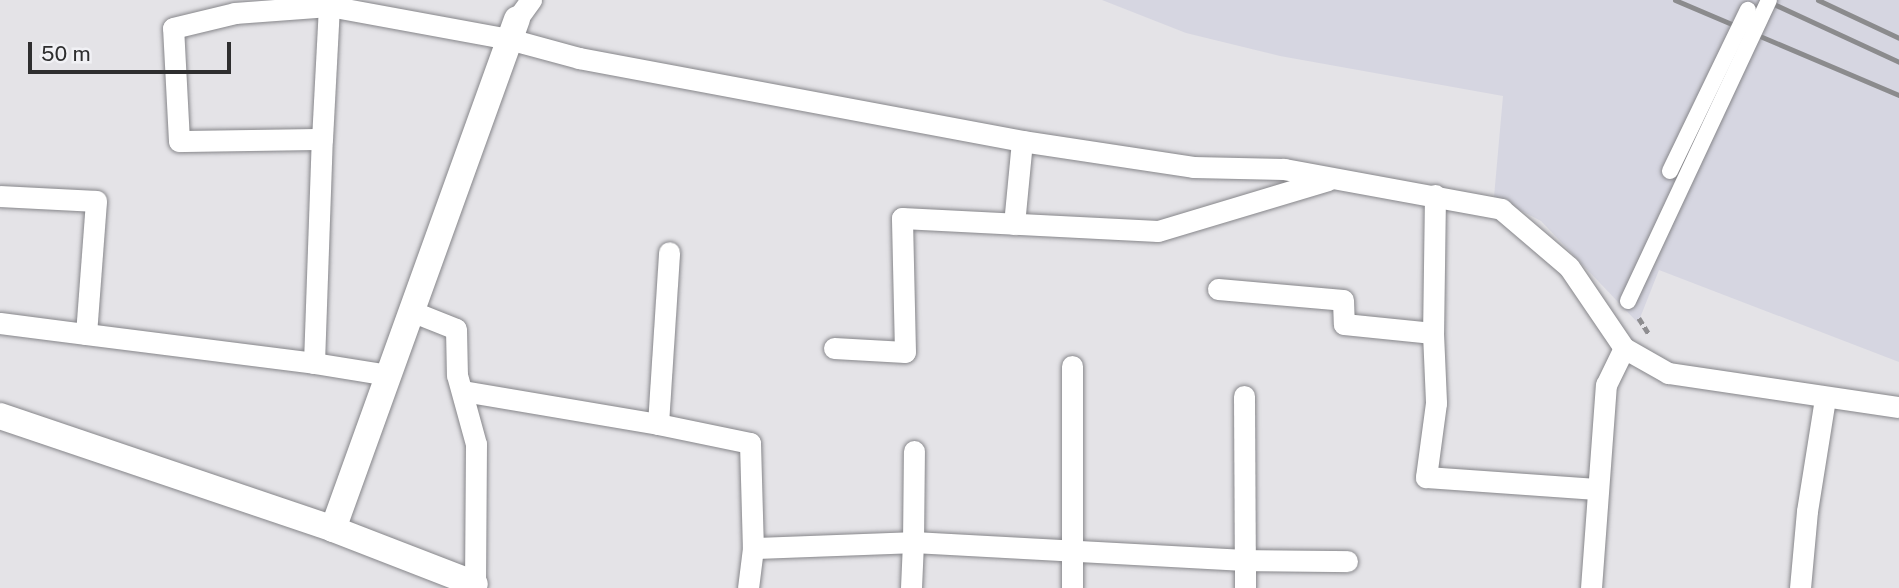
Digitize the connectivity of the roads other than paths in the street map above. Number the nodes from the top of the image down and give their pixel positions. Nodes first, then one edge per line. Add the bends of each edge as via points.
1 (1769, 0) edge
2 (328, 3) edge
3 (1748, 10) dead end
4 (519, 15) edge
5 (322, 139) junction
6 (1022, 141) junction
7 (1670, 171) dead end
8 (1331, 180) junction
9 (1435, 195) junction
10 (0, 196) edge
11 (1014, 224) junction
12 (669, 251) dead end
13 (1218, 289) dead end
14 (1628, 301) dead end
15 (411, 311) junction
16 (0, 323) edge
17 (1433, 333) junction
18 (86, 334) junction
19 (834, 348) dead end
20 (1624, 348) junction
21 (314, 363) junction
22 (1072, 366) dead end
23 (388, 375) junction
24 (463, 391) junction
25 (1244, 396) dead end
26 (1825, 398) junction
27 (1899, 407) edge
28 (0, 416) edge
29 (658, 424) junction
30 (914, 451) dead end
31 (1597, 489) junction
32 (333, 529) junction
33 (913, 542) junction
34 (753, 548) junction
35 (1075, 550) junction
36 (1245, 559) junction
37 (1347, 561) dead end
38 (479, 587) edge
39 (748, 588) edge
40 (911, 588) edge
41 (1072, 588) edge
42 (1245, 588) edge
43 (1591, 588) edge
44 (1800, 588) edge

1 - 14 street, bridge
2 - 4 street
2 - 5 street
2 - 5 street via 235,13 173,27 179,141
3 - 7 street, bridge
4 - 6 street via 579,58
4 - 15 street
5 - 21 street
6 - 8 street via 1193,167 1284,169
6 - 11 street
8 - 9 street
8 - 11 street via 1158,231
9 - 17 street
9 - 20 street via 1501,209 1570,267
10 - 18 street via 96,201
11 - 19 street via 902,218 905,352
12 - 29 street
13 - 17 street via 1343,300 1344,324
15 - 23 street
15 - 24 street via 456,329 457,375
16 - 18 street
17 - 31 street via 1436,403 1426,477
18 - 21 street
20 - 26 street via 1668,373
20 - 31 street via 1606,386
21 - 23 street
22 - 35 street
23 - 32 street
24 - 29 street
24 - 38 street via 476,444
25 - 36 street
26 - 27 street
26 - 44 street
28 - 32 street
29 - 34 street via 750,443
30 - 33 street
31 - 43 street
32 - 38 street
33 - 34 street
33 - 35 street
33 - 40 street
34 - 39 street
35 - 36 street
35 - 41 street
36 - 37 street
36 - 42 street

